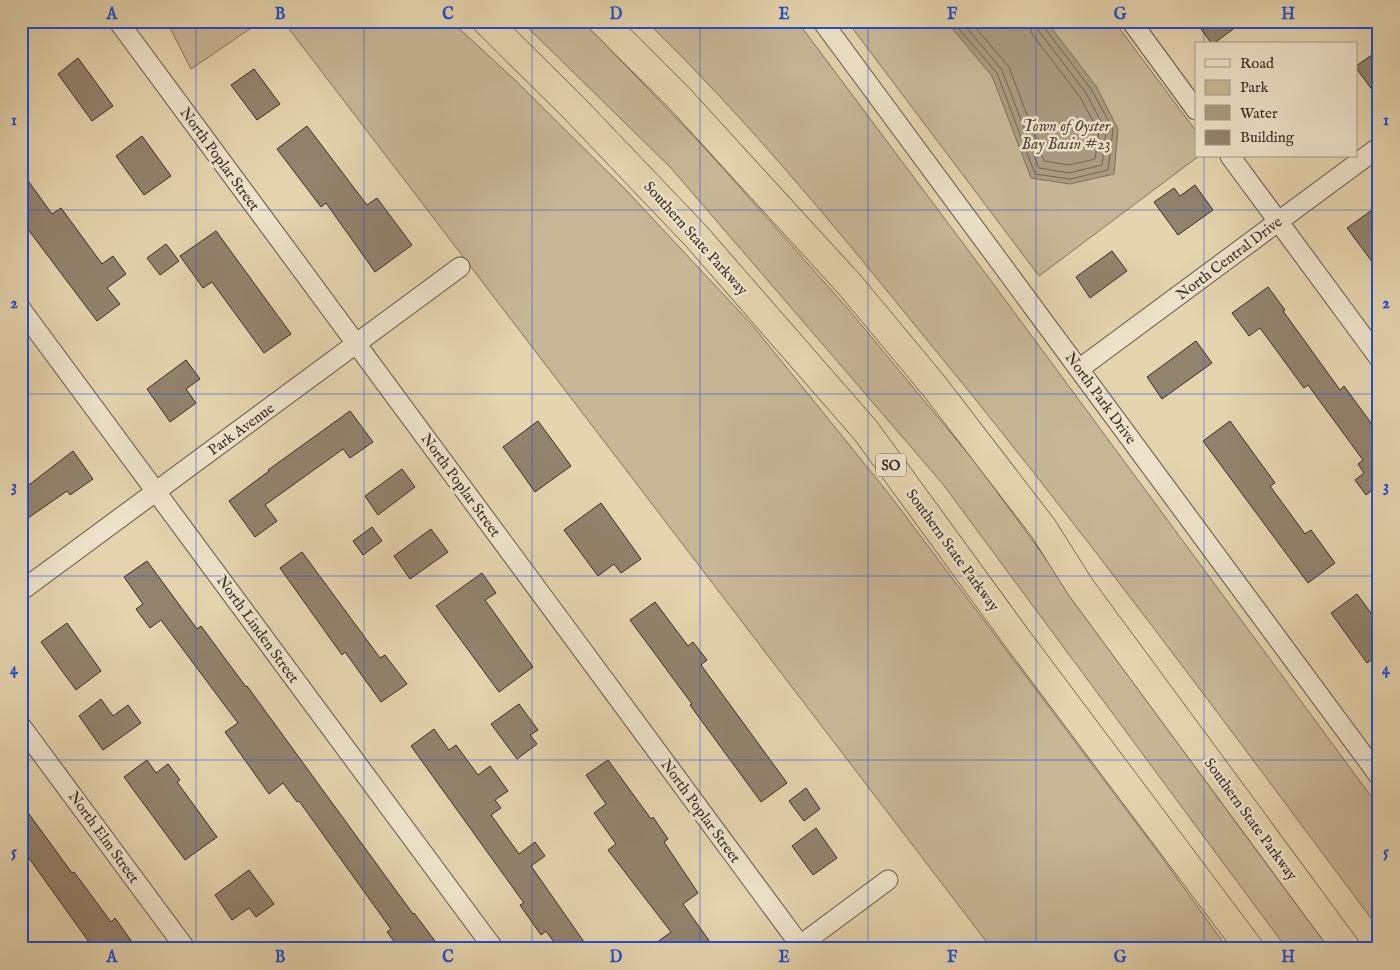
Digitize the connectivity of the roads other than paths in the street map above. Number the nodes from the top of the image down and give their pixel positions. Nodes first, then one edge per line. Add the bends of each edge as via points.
1 (118, 21) edge
2 (486, 21) edge
3 (602, 21) edge
4 (822, 21) edge
5 (1130, 21) edge
6 (1195, 109) edge
7 (1379, 147) edge
8 (1231, 158) edge
9 (1278, 221) junction
10 (460, 267) dead end
11 (21, 309) edge
12 (356, 344) junction
13 (1379, 358) edge
14 (1079, 369) junction
15 (157, 491) junction
16 (21, 591) edge
17 (21, 726) edge
18 (1379, 776) edge
19 (888, 880) dead end
20 (799, 948) edge
21 (186, 949) edge
22 (494, 949) edge
23 (1250, 949) edge
24 (1347, 949) edge

1 - 12 street, North Poplar Street
2 - 23 highway, Southern State Parkway / SO via 696,236 866,431
3 - 24 highway, Southern State Parkway via 680,99 850,285 934,386 1043,528 1081,588
4 - 14 street, North Park Drive
5 - 6 street
7 - 9 street, North Central Drive
8 - 9 street
9 - 13 street
9 - 14 street, North Central Drive
10 - 12 street, Park Avenue
11 - 15 street, North Linden Street
12 - 15 street, Park Avenue
12 - 20 street, North Poplar Street
14 - 18 street, North Park Drive
15 - 16 street, Park Avenue
15 - 22 street, North Linden Street
17 - 21 street, North Elm Street
19 - 20 street

